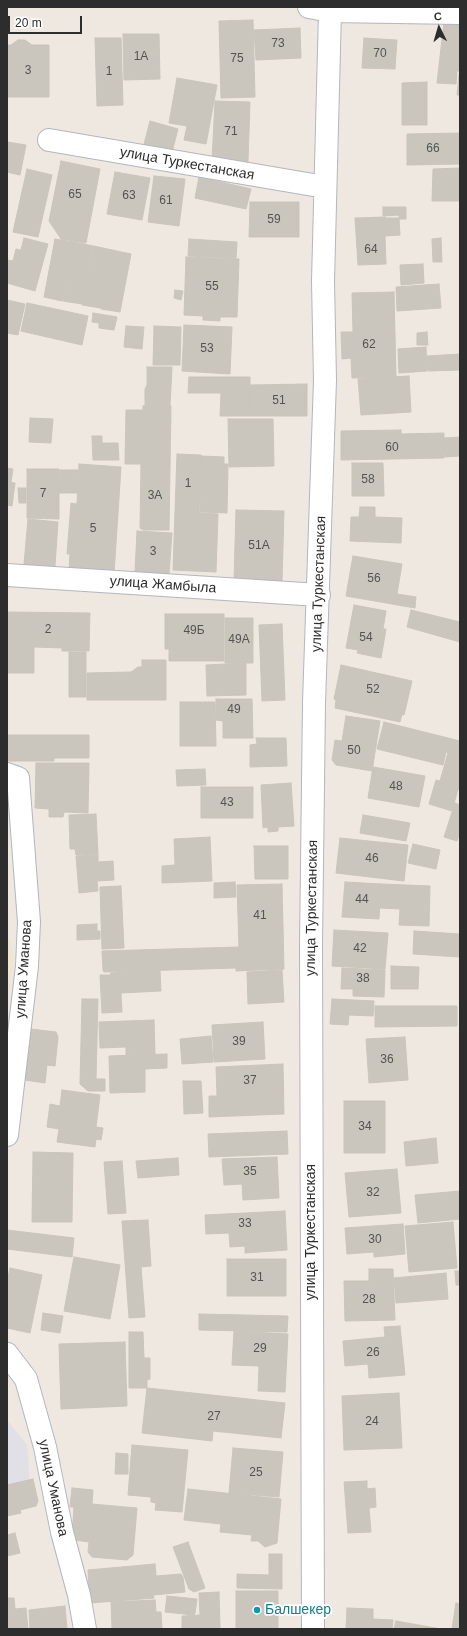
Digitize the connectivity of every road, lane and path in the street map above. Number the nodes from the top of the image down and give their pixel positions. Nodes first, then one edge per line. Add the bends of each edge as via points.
1 (320, 9) edge
2 (453, 10) edge
3 (49, 140) dead end
4 (324, 187) junction
5 (7, 575) edge
6 (319, 595) junction
7 (12, 776) edge
8 (7, 1135) edge
9 (7, 1354) edge
10 (85, 1629) edge
11 (313, 1629) edge

1 - 2 street
1 - 4 street, улица Туркестанская
3 - 4 street, улица Туркестанская
4 - 6 street, улица Туркестанская via 325,380
5 - 6 street, улица Жамбыла
6 - 11 street, улица Туркестанская via 314,704 311,945
7 - 8 street, улица Уманова via 28,930 27,966
9 - 10 street, улица Уманова via 26,1379 45,1447

